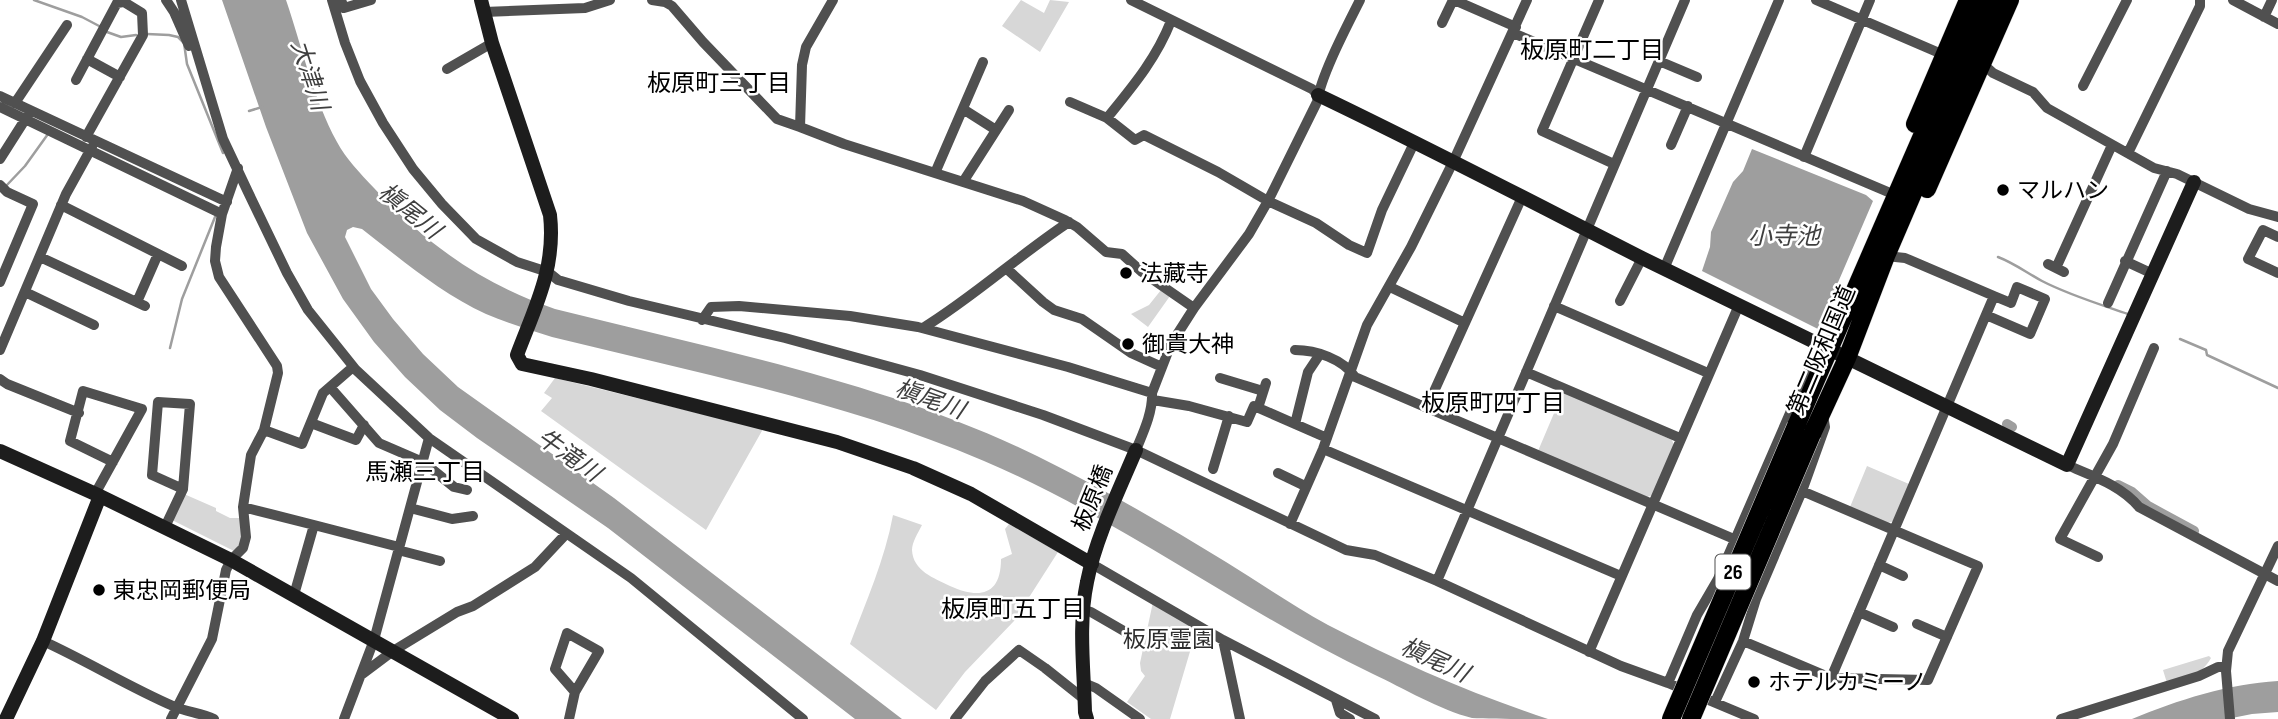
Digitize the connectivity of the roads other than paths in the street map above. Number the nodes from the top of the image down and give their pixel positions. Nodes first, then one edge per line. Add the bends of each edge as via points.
1 (166, 0) edge
2 (181, 0) edge
3 (332, 0) edge
4 (341, 0) edge
5 (371, 0) edge
6 (607, 0) edge
7 (652, 0) edge
8 (833, 0) edge
9 (1131, 0) edge
10 (1360, 0) edge
11 (1453, 0) edge
12 (1527, 0) edge
13 (1599, 0) edge
14 (1685, 0) edge
15 (1779, 0) edge
16 (1816, 0) edge
17 (1870, 0) edge
18 (1968, 0) edge
19 (1982, 0) edge
20 (1996, 0) edge
21 (2010, 0) edge
22 (2127, 0) edge
23 (2200, 0) edge
24 (2233, 0) edge
25 (2272, 0) edge
26 (562, 4) edge
27 (482, 6) edge
28 (2264, 17) junction
29 (1862, 20) junction
30 (1171, 21) junction
31 (1442, 23) dead end
32 (2278, 24) edge
33 (67, 25) dead end
34 (1514, 30) junction
35 (492, 43) junction
36 (1944, 55) junction
37 (1574, 57) junction
38 (87, 59) junction
39 (1659, 61) junction
40 (982, 62) dead end
41 (1983, 64) junction
42 (202, 69) junction
43 (447, 69) dead end
44 (1697, 77) dead end
45 (120, 78) junction
46 (76, 80) dead end
47 (2083, 86) dead end
48 (1647, 88) junction
49 (1318, 95) junction
50 (0, 96) edge
51 (1069, 102) dead end
52 (15, 103) junction
53 (1688, 106) junction
54 (0, 107) edge
55 (963, 109) junction
56 (1009, 110) dead end
57 (28, 115) junction
58 (1107, 118) junction
59 (1726, 123) junction
60 (800, 127) junction
61 (996, 130) junction
62 (1415, 141) junction
63 (91, 143) junction
64 (1671, 145) dead end
65 (2112, 145) junction
66 (2128, 153) junction
67 (1804, 157) junction
68 (0, 159) edge
69 (1920, 161) junction
70 (1453, 162) junction
71 (1614, 163) junction
72 (238, 168) junction
73 (2167, 171) junction
74 (935, 173) junction
75 (963, 182) junction
76 (2194, 182) junction
77 (195, 188) junction
78 (2, 192) edge
79 (1888, 192) junction
80 (1522, 197) junction
81 (191, 199) junction
82 (1268, 201) junction
83 (227, 202) junction
84 (61, 205) junction
85 (222, 214) junction
86 (2273, 215) edge
87 (1069, 222) junction
88 (1586, 229) junction
89 (1877, 236) junction
90 (2278, 237) edge
91 (159, 254) junction
92 (1887, 254) junction
93 (40, 257) junction
94 (1642, 258) junction
95 (2125, 261) junction
96 (181, 266) dead end
97 (1664, 268) junction
98 (2056, 268) dead end
99 (1007, 269) junction
100 (2278, 273) edge
101 (2153, 274) junction
102 (547, 276) junction
103 (0, 282) edge
104 (1390, 287) junction
105 (25, 292) junction
106 (1994, 296) junction
107 (1620, 301) dead end
108 (2108, 303) dead end
109 (1739, 305) junction
110 (1554, 306) junction
111 (1194, 308) junction
112 (1986, 315) junction
113 (702, 320) junction
114 (1465, 323) junction
115 (94, 325) dead end
116 (923, 328) junction
117 (2154, 348) dead end
118 (1295, 350) dead end
119 (1828, 350) junction
120 (0, 351) edge
121 (1320, 354) junction
122 (1847, 358) junction
123 (354, 367) junction
124 (1162, 367) junction
125 (1352, 372) junction
126 (1526, 372) junction
127 (1708, 373) junction
128 (1220, 377) dead end
129 (0, 379) edge
130 (330, 387) junction
131 (2122, 395) dead end
132 (1152, 396) junction
133 (2132, 399) junction
134 (1947, 406) junction
135 (1427, 407) junction
136 (1258, 408) junction
137 (1823, 411) junction
138 (79, 413) junction
139 (1229, 416) junction
140 (311, 422) junction
141 (1295, 424) junction
142 (364, 425) junction
143 (132, 430) junction
144 (264, 430) junction
145 (155, 431) junction
146 (429, 438) junction
147 (1327, 438) junction
148 (1498, 438) junction
149 (1680, 439) junction
150 (1323, 449) junction
151 (0, 451) edge
152 (1133, 456) junction
153 (113, 462) junction
154 (423, 462) junction
155 (2067, 465) junction
156 (1213, 469) dead end
157 (1278, 473) dead end
158 (2095, 474) junction
159 (1306, 486) junction
160 (183, 489) junction
161 (467, 490) dead end
162 (1802, 491) junction
163 (98, 495) junction
164 (1653, 505) junction
165 (243, 507) junction
166 (410, 508) junction
167 (1467, 510) junction
168 (473, 516) dead end
169 (1290, 524) junction
170 (314, 525) junction
171 (165, 527) junction
172 (1894, 530) junction
173 (566, 534) junction
174 (1734, 540) junction
175 (399, 548) junction
176 (2277, 549) edge
177 (2098, 557) dead end
178 (231, 560) junction
179 (440, 561) dead end
180 (1092, 564) junction
181 (1879, 565) junction
182 (2265, 570) junction
183 (1621, 576) junction
184 (1903, 576) dead end
185 (1437, 581) junction
186 (2278, 581) edge
187 (294, 595) junction
188 (1084, 610) junction
189 (1858, 612) junction
190 (1917, 624) dead end
191 (1893, 627) dead end
192 (1129, 637) dead end
193 (1947, 637) junction
194 (374, 640) junction
195 (1223, 640) junction
196 (43, 641) junction
197 (1743, 641) junction
198 (393, 651) junction
199 (1589, 652) junction
200 (2226, 669) junction
201 (360, 675) junction
202 (1831, 678) junction
203 (1084, 683) junction
204 (1668, 683) junction
205 (575, 692) junction
206 (1084, 699) junction
207 (1336, 699) junction
208 (1715, 702) junction
209 (177, 708) junction
210 (6, 719) edge
211 (171, 719) edge
212 (215, 719) edge
213 (344, 719) edge
214 (511, 719) edge
215 (569, 719) edge
216 (803, 719) edge
217 (955, 719) edge
218 (1087, 719) edge
219 (1140, 719) edge
220 (1240, 719) edge
221 (1350, 719) edge
222 (1375, 719) edge
223 (1671, 719) edge
224 (1691, 719) edge
225 (1754, 719) edge
226 (2061, 719) edge
227 (2230, 719) edge

1 - 42 street
2 - 42 street
3 - 102 street via 360,81 413,169 477,239
4 - 5 street via 344,8
6 - 26 street via 585,8
7 - 60 street via 672,6 777,119
8 - 60 street via 806,47
9 - 30 street
10 - 49 street
11 - 31 street
11 - 34 street
12 - 34 street
13 - 37 street
14 - 39 street
15 - 59 street
16 - 29 street
17 - 29 street
18 - 36 highway, 第二阪和国道 / 26
19 - 69 highway, 第二阪和国道 / 26
20 - 69 highway, 第二阪和国道 / 26
21 - 41 highway, 26
22 - 47 street via 2114,14
23 - 66 street
24 - 28 street
25 - 28 street
26 - 27 street
27 - 35 street
28 - 32 street
29 - 36 street
29 - 67 street
30 - 49 street
30 - 58 street via 1150,65
33 - 52 street
34 - 37 street
34 - 70 street
35 - 43 street
35 - 102 street via 550,215
36 - 79 highway, 第二阪和国道 / 26
37 - 48 street
37 - 71 street via 1542,131
38 - 45 street
38 - 45 street via 117,3 124,2 142,13 143,35
38 - 46 street
39 - 44 street
39 - 48 street
40 - 55 street
41 - 65 street
41 - 92 highway, 26 via 1911,225
42 - 72 street via 223,139
45 - 63 street
48 - 53 street
48 - 71 street
49 - 62 street
49 - 82 street
50 - 52 street
51 - 58 street
52 - 57 street
53 - 59 street
53 - 64 street
54 - 57 street
55 - 61 street
55 - 74 street
56 - 61 street
57 - 63 street
57 - 68 street
58 - 82 street via 1135,141 1144,135
59 - 67 street
59 - 97 street
60 - 74 street
61 - 75 street
62 - 70 street
62 - 82 street via 1367,253
63 - 77 street
63 - 81 street
63 - 84 street
65 - 66 street
65 - 98 street via 2084,195
66 - 73 street
67 - 79 street
69 - 89 highway, 第二阪和国道 / 26
69 - 92 highway, 第二阪和国道 / 26
70 - 80 street
70 - 104 street
71 - 88 street
72 - 83 street
72 - 123 street via 297,292
73 - 76 street
73 - 95 street
74 - 75 street
75 - 87 street
76 - 86 street via 2249,209
76 - 101 street
77 - 81 street
77 - 83 street
78 - 103 street via 33,204
79 - 89 highway, 第二阪和国道 / 26
80 - 88 street
80 - 114 street
81 - 85 street
82 - 111 street via 1240,248
83 - 85 street
84 - 91 street
84 - 93 street
85 - 144 street via 215,261 219,277 277,366
87 - 99 street
87 - 111 street via 1106,252 1122,254
88 - 94 street
88 - 110 street
89 - 119 highway, 第二阪和国道 / 26
90 - 100 street via 2263,230 2248,259
91 - 93 street via 141,304
91 - 96 street
92 - 106 street
92 - 122 highway, 第二阪和国道 / 26
93 - 105 street
94 - 97 street
94 - 107 street
95 - 101 street
95 - 108 street
97 - 109 street
99 - 116 street
99 - 124 street via 1054,310 1082,319 1131,353
101 - 155 street
102 - 113 street
102 - 180 street via 517,355 525,365 837,442 913,468 971,494
104 - 114 street
104 - 125 street via 1367,326
105 - 115 street
105 - 120 street
106 - 112 street
106 - 112 street via 2011,303 2017,287 2045,299 2030,334
109 - 119 street
109 - 127 street
110 - 126 street
110 - 127 street
111 - 124 street
112 - 134 street
113 - 116 street via 710,307 739,306
113 - 152 street via 920,375 1043,415
114 - 135 street
116 - 132 street
117 - 133 street
118 - 121 street
119 - 122 street
119 - 174 street via 1817,351
119 - 223 highway, 第二阪和国道 / 26, bridge
121 - 125 street
121 - 141 street via 1308,372
122 - 134 street
122 - 137 highway, 第二阪和国道 / 26
123 - 130 street
123 - 146 street
124 - 132 street
125 - 135 street
125 - 147 street
126 - 148 street
126 - 149 street
127 - 149 street
128 - 136 street via 1264,387
129 - 138 street
130 - 140 street
130 - 142 street
131 - 133 street
132 - 139 street
132 - 152 street
133 - 158 street
134 - 155 street
134 - 172 street
135 - 148 street
136 - 139 street via 1254,407 1247,422
136 - 141 street
137 - 162 street via 1825,427
137 - 224 highway, 第二阪和国道 / 26, bridge
138 - 143 street via 83,391 142,409
138 - 153 street via 70,441
139 - 156 street
140 - 142 street via 356,440
140 - 144 street via 302,444
141 - 147 street
142 - 154 street via 379,443
143 - 145 street
143 - 153 street
144 - 165 street via 251,455
145 - 160 street via 152,475
145 - 160 street via 158,402 190,404
146 - 154 street
146 - 173 street
147 - 150 street
148 - 164 street
148 - 167 street
149 - 164 street
150 - 159 street
150 - 167 street
151 - 163 street
152 - 169 street
152 - 180 street, 板原橋
153 - 163 street
154 - 161 street via 454,487
154 - 166 street
155 - 158 street
157 - 159 street
158 - 177 street via 2074,522 2060,539 2083,555
158 - 182 street via 2139,507
159 - 169 street
160 - 171 street
162 - 172 street
162 - 197 street
163 - 171 street
163 - 196 street
164 - 174 street
164 - 183 street
165 - 170 street
165 - 178 street via 246,537
166 - 168 street via 452,519
166 - 175 street
167 - 183 street
167 - 185 street
169 - 185 street via 1346,550 1375,555
170 - 175 street
170 - 187 street
171 - 178 street
172 - 181 street
172 - 193 street via 1978,566
173 - 198 street via 536,567
173 - 216 street via 631,578
174 - 204 street
175 - 179 street
175 - 194 street
176 - 182 street
178 - 187 street
178 - 209 street via 212,639
180 - 188 street, 板原橋
180 - 195 street
181 - 184 street
181 - 189 street
182 - 186 street
182 - 200 street via 2231,642
183 - 199 street
185 - 199 street
187 - 194 street
188 - 192 street
188 - 203 street, 板原橋
189 - 191 street
189 - 202 street
190 - 193 street
193 - 202 street via 1928,680
194 - 198 street
194 - 201 street
195 - 207 street
195 - 220 street
196 - 209 street
196 - 210 street
197 - 202 street
197 - 208 street
198 - 201 street
198 - 214 street
199 - 204 street
200 - 226 street via 2218,667
200 - 227 street
201 - 213 street
203 - 206 street, 板原橋
203 - 219 street
204 - 208 street
205 - 205 street via 555,669 566,633 599,652
205 - 215 street
206 - 217 street via 1019,650 985,681
206 - 218 street, 板原橋
207 - 221 street via 1340,713
207 - 222 street
208 - 225 street
209 - 211 street
209 - 212 street

